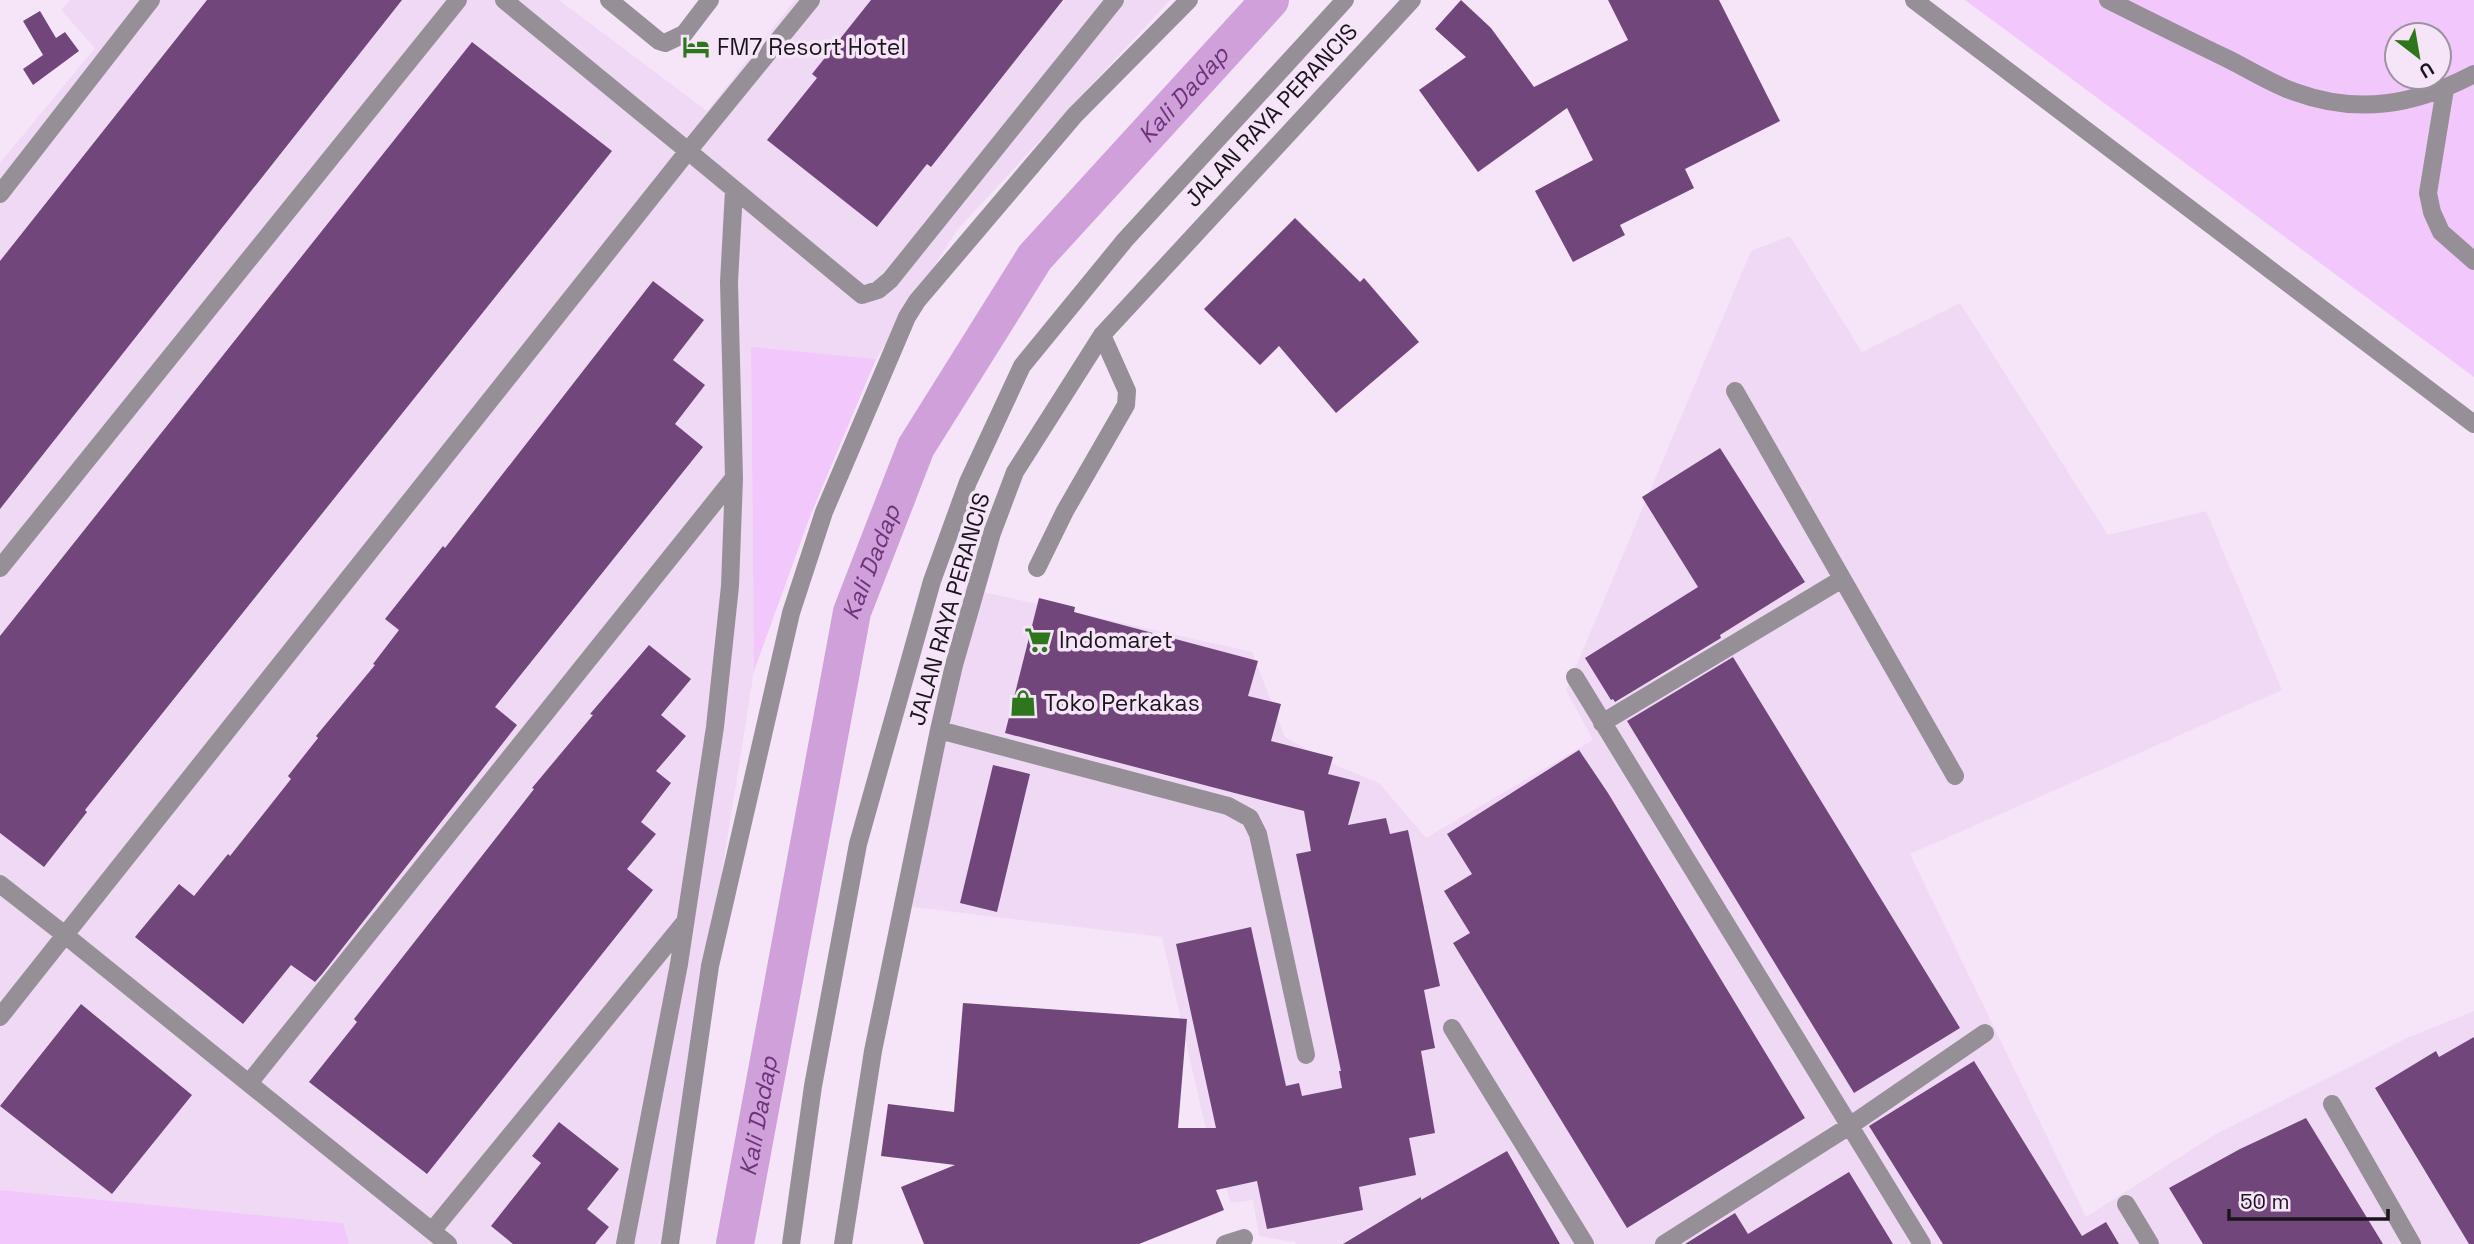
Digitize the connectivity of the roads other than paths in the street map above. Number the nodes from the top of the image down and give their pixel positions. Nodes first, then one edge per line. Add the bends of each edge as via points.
1 (151, 0) edge
2 (458, 0) edge
3 (504, 0) edge
4 (609, 0) edge
5 (710, 0) edge
6 (810, 0) edge
7 (1115, 0) edge
8 (1189, 0) edge
9 (1345, 0) edge
10 (1412, 0) edge
11 (1914, 0) edge
12 (2108, 0) edge
13 (2474, 74) edge
14 (2453, 85) edge
15 (2439, 91) edge
16 (2445, 91) edge
17 (688, 151) junction
18 (734, 190) junction
19 (0, 194) edge
20 (2474, 261) edge
21 (1102, 335) junction
22 (1735, 391) dead end
23 (2474, 425) edge
24 (734, 478) junction
25 (0, 568) edge
26 (1037, 568) dead end
27 (1842, 579) junction
28 (1575, 677) dead end
29 (1602, 723) junction
30 (939, 730) junction
31 (1955, 776) dead end
32 (0, 884) edge
33 (685, 922) junction
34 (65, 935) junction
35 (0, 1017) edge
36 (1452, 1028) dead end
37 (1985, 1033) dead end
38 (1306, 1055) dead end
39 (249, 1083) junction
40 (2332, 1104) dead end
41 (1851, 1125) junction
42 (2126, 1204) dead end
43 (432, 1231) junction
44 (1244, 1238) dead end
45 (448, 1244) edge
46 (625, 1244) edge
47 (670, 1244) edge
48 (791, 1244) edge
49 (843, 1244) edge
50 (1225, 1244) edge
51 (1584, 1244) edge
52 (1664, 1244) edge
53 (1922, 1244) edge
54 (2150, 1244) edge
55 (2412, 1244) edge

1 - 19 street
2 - 25 street
3 - 17 street
4 - 5 street via 665,43 684,34
6 - 17 street
7 - 18 street via 878,290 862,295
8 - 47 street via 1075,116 917,301 829,500 791,613 710,966
9 - 48 street via 1125,240 1022,366 968,482 932,581 858,844 813,1086
10 - 21 street, JALAN RAYA PERANCIS
11 - 23 street
12 - 15 street via 2292,91 2326,102 2360,106 2403,102
13 - 14 street
16 - 20 street via 2428,193 2441,232
17 - 18 street
17 - 34 street
18 - 24 street via 729,282
21 - 26 street via 1127,391 1126,405
21 - 30 street, JALAN RAYA PERANCIS via 1015,472 992,533
22 - 27 street
24 - 33 street via 730,586 715,727
24 - 39 street
27 - 29 street
27 - 31 street
28 - 29 street
29 - 41 street
30 - 38 street via 1228,806 1250,818 1258,834
30 - 49 street, JALAN RAYA PERANCIS via 873,1051
32 - 34 street
33 - 43 street
33 - 46 street
34 - 35 street
34 - 39 street
36 - 51 street
37 - 41 street
39 - 43 street
40 - 55 street
41 - 52 street
41 - 53 street
42 - 54 street
43 - 45 street
44 - 50 street

